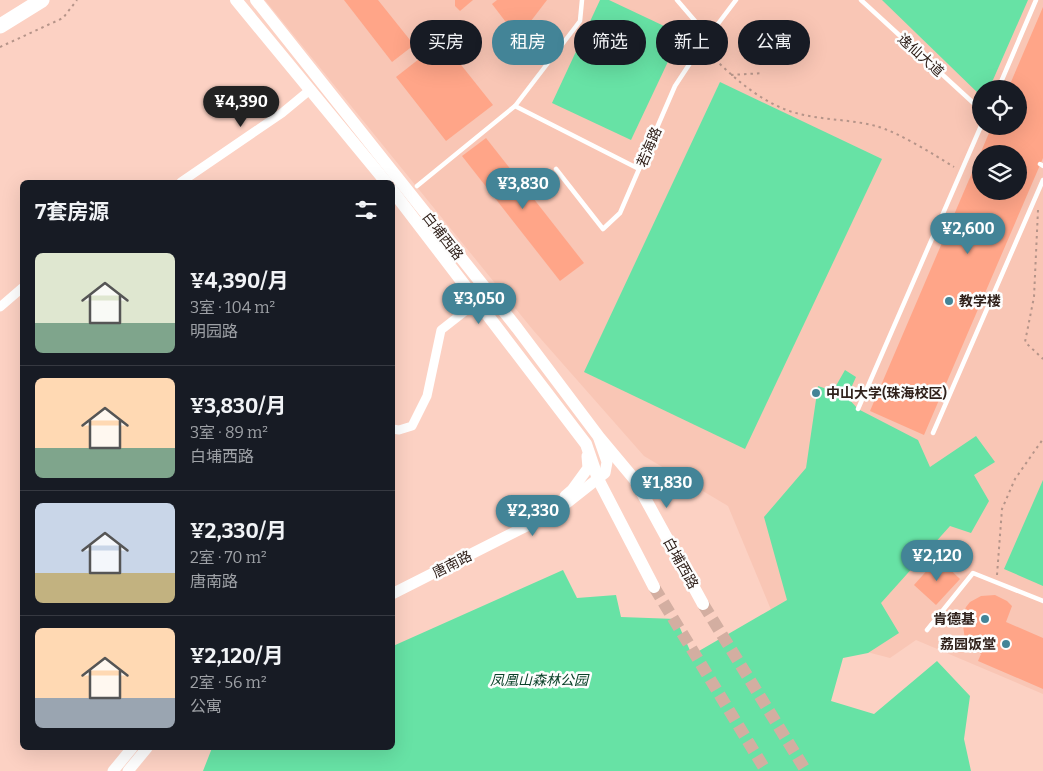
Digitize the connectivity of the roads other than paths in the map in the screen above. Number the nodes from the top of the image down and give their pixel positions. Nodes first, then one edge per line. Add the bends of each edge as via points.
1 (42, 0) edge
2 (236, 0) edge
3 (256, 0) edge
4 (582, 0) edge
5 (677, 0) edge
6 (736, 0) edge
7 (861, 0) edge
8 (1036, 0) edge
9 (694, 20) edge
10 (0, 26) edge
11 (1002, 80) edge
12 (311, 89) junction
13 (972, 102) edge
14 (515, 106) junction
15 (977, 135) edge
16 (556, 169) dead end
17 (639, 169) junction
18 (184, 180) edge
19 (384, 180) edge
20 (1043, 180) edge
21 (417, 186) dead end
22 (1041, 189) edge
23 (395, 194) edge
24 (20, 290) edge
25 (478, 301) junction
26 (0, 307) edge
27 (858, 409) dead end
28 (395, 429) edge
29 (933, 433) dead end
30 (599, 437) junction
31 (586, 444) junction
32 (598, 479) junction
33 (395, 584) edge
34 (654, 587) tunnel mouth
35 (395, 592) edge
36 (1043, 602) edge
37 (703, 604) tunnel mouth
38 (927, 630) dead end
39 (130, 750) edge
40 (145, 750) edge
41 (113, 771) edge
42 (128, 771) edge

1 - 10 highway
2 - 12 main road
3 - 30 main road, 白埔西路
4 - 14 lane via 580,21
5 - 9 lane
6 - 17 lane, 若海路 via 675,86
7 - 13 lane, 逸仙大道
8 - 11 lane
12 - 18 street via 267,124
12 - 19 main road
14 - 17 lane
14 - 21 lane
15 - 27 lane
16 - 17 lane, 若海路 via 603,229 620,213
20 - 22 lane
22 - 29 lane
23 - 25 main road, 白埔西路
24 - 26 street
25 - 28 street via 441,330 427,396 412,426
25 - 31 main road, 白埔西路
30 - 32 street via 607,462 605,473
30 - 37 main road, 白埔西路 via 635,480
31 - 32 main road, 白埔西路
31 - 33 street, 唐南路 via 588,468 572,490 548,508
32 - 34 main road, 白埔西路
32 - 35 street, 唐南路 via 558,510
36 - 38 lane via 973,573
39 - 41 street
40 - 42 street

